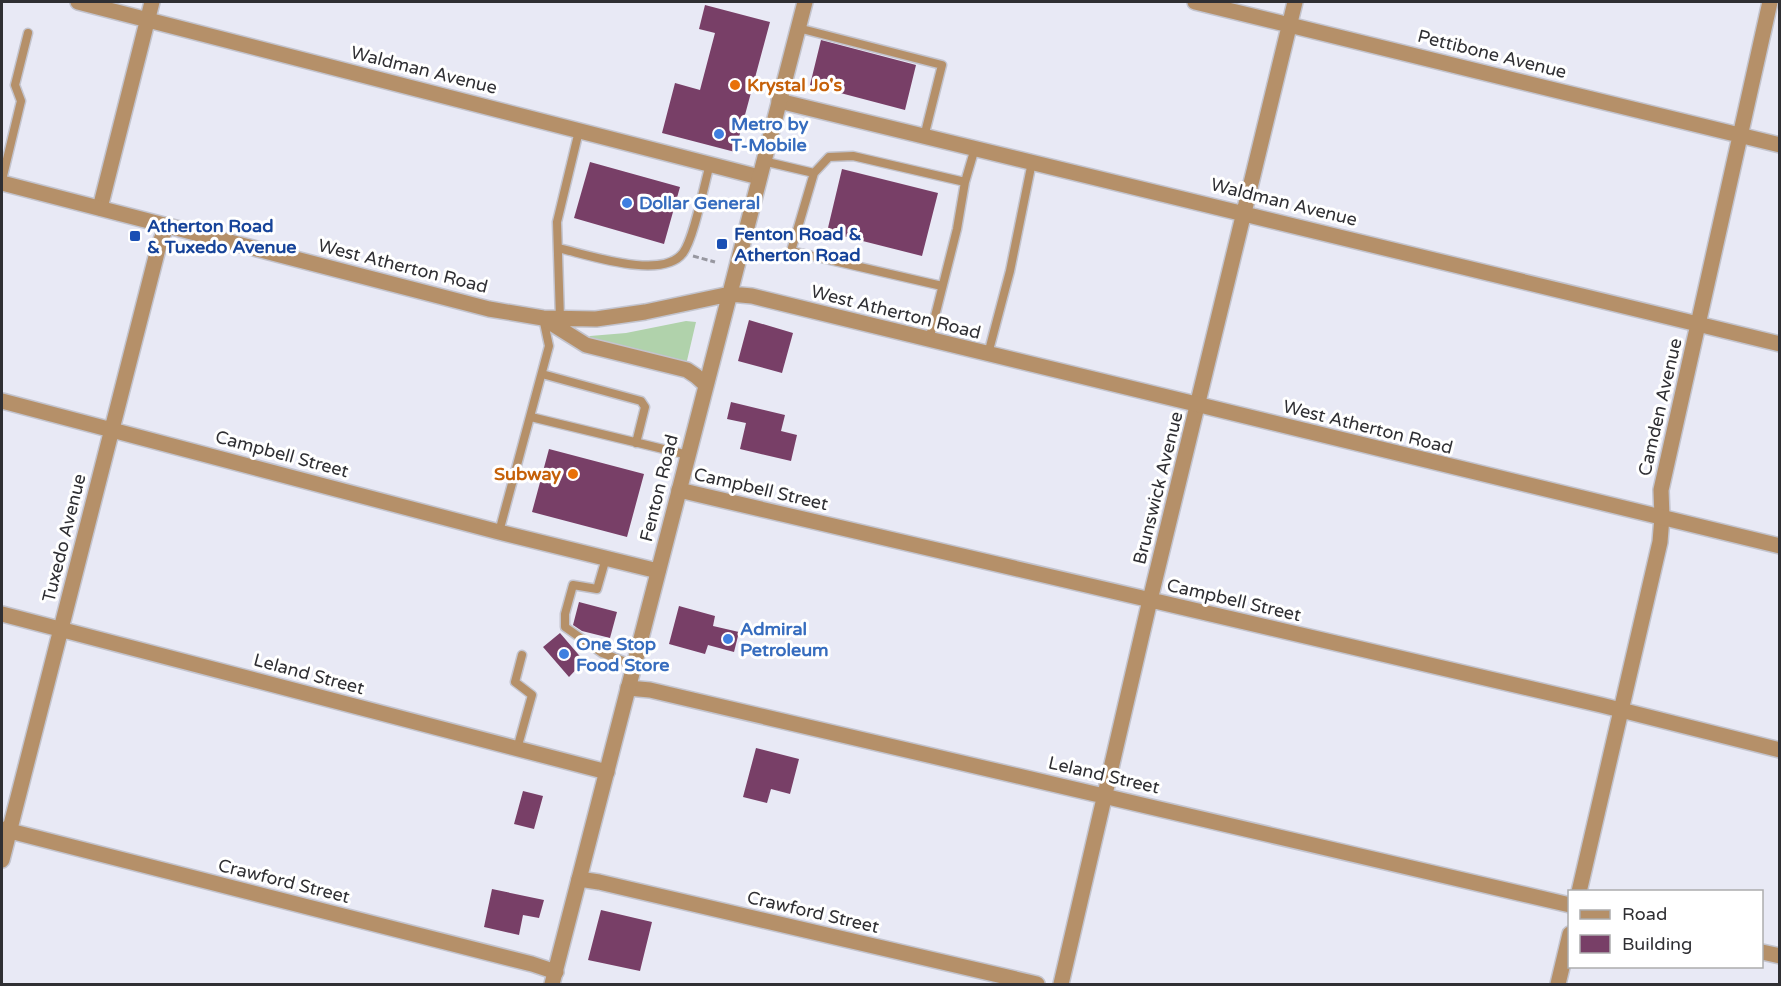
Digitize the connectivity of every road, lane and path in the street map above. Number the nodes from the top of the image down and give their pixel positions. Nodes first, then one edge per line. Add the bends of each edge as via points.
1 (78, 2) edge
2 (152, 2) edge
3 (805, 2) edge
4 (1195, 2) edge
5 (1295, 2) edge
6 (1770, 2) edge
7 (148, 19) junction
8 (1289, 24) junction
9 (798, 28) junction
10 (28, 33) dead end
11 (779, 100) junction
12 (579, 131) junction
13 (1740, 135) junction
14 (924, 137) junction
15 (1779, 145) edge
16 (975, 148) junction
17 (763, 161) junction
18 (1032, 162) junction
19 (710, 165) junction
20 (814, 173) junction
21 (759, 177) junction
22 (2, 181) edge
23 (965, 182) junction
24 (100, 208) junction
25 (1244, 212) junction
26 (166, 225) junction
27 (558, 248) junction
28 (682, 253) junction
29 (715, 262) dead end
30 (942, 286) junction
31 (730, 294) junction
32 (543, 318) junction
33 (560, 319) junction
34 (1699, 324) junction
35 (929, 340) junction
36 (1779, 344) edge
37 (988, 354) junction
38 (543, 374) junction
39 (706, 385) junction
40 (2, 401) edge
41 (1198, 406) junction
42 (531, 417) junction
43 (112, 429) junction
44 (636, 443) junction
45 (688, 455) junction
46 (679, 490) junction
47 (1662, 517) junction
48 (499, 532) junction
49 (1779, 546) edge
50 (606, 558) junction
51 (658, 571) junction
52 (1150, 600) junction
53 (2, 614) edge
54 (60, 629) junction
55 (522, 655) dead end
56 (634, 665) junction
57 (628, 688) junction
58 (1621, 710) junction
59 (517, 749) junction
60 (1779, 750) edge
61 (607, 772) junction
62 (1105, 795) junction
63 (5, 830) edge
64 (2, 860) edge
65 (579, 879) junction
66 (1579, 890) edge
67 (1568, 905) edge
68 (1568, 939) edge
69 (1763, 952) edge
70 (1779, 956) edge
71 (554, 978) edge
72 (1036, 984) edge
73 (1061, 984) edge
74 (1558, 984) edge

1 - 7 street, Waldman Avenue
2 - 7 street
3 - 9 street, Fenton Road
4 - 8 street, Pettibone Avenue
5 - 8 street, Brunswick Avenue
6 - 13 street, Camden Avenue
7 - 12 street, Waldman Avenue
7 - 24 street
8 - 13 street, Pettibone Avenue
8 - 25 street, Brunswick Avenue
9 - 11 street, Fenton Road
9 - 14 lane via 942,64
10 - 22 lane via 15,85 21,101
11 - 14 street, Waldman Avenue
11 - 17 street, Fenton Road
12 - 19 street, Waldman Avenue
12 - 27 lane via 557,222
13 - 15 street, Pettibone Avenue
13 - 34 street, Camden Avenue
14 - 16 street, Waldman Avenue
16 - 18 street, Waldman Avenue
16 - 23 lane
17 - 20 lane
17 - 21 street, Fenton Road
18 - 25 street, Waldman Avenue
18 - 37 lane
19 - 21 street, Waldman Avenue
19 - 28 lane
20 - 23 lane via 829,157 853,156
20 - 30 lane via 791,251
21 - 31 street, Fenton Road
22 - 24 street, West Atherton Road
23 - 30 lane
24 - 26 street, West Atherton Road
25 - 34 street, Waldman Avenue
25 - 41 street, Brunswick Avenue
26 - 32 street, West Atherton Road via 489,309
26 - 43 street, Tuxedo Avenue
27 - 28 lane via 640,266 662,265
27 - 33 lane
28 - 29 path
30 - 35 lane
31 - 33 street, West Atherton Road via 618,317
31 - 35 street, West Atherton Road via 752,296
31 - 39 street, Fenton Road
32 - 33 street, West Atherton Road
32 - 38 lane via 549,346
32 - 39 street via 586,345 687,370
34 - 36 street, Waldman Avenue
34 - 47 street, Camden Avenue via 1661,490
35 - 37 street, West Atherton Road
37 - 41 street, West Atherton Road
38 - 42 lane
38 - 44 lane via 641,401 645,407
39 - 45 street, Fenton Road
40 - 43 street, Campbell Street
41 - 47 street, West Atherton Road
41 - 52 street, Brunswick Avenue
42 - 44 lane
42 - 48 lane
43 - 48 street, Campbell Street
43 - 54 street, Tuxedo Avenue
44 - 45 lane
45 - 46 street, Fenton Road
46 - 51 street, Fenton Road
46 - 52 street, Campbell Street
47 - 49 street, West Atherton Road
47 - 58 street, Camden Avenue via 1660,542
48 - 50 street, Campbell Street
50 - 51 street, Campbell Street
50 - 56 lane via 597,589 573,585 565,627 602,653
51 - 56 street, Fenton Road
52 - 58 street, Campbell Street
52 - 62 street, Brunswick Avenue
53 - 54 street, Leland Street
54 - 59 street, Leland Street
54 - 63 street, Tuxedo Avenue
55 - 59 lane via 515,682 532,695
56 - 57 street, Fenton Road
57 - 61 street, Fenton Road
57 - 62 street, Leland Street
58 - 60 street, Campbell Street
58 - 66 street, Camden Avenue
59 - 61 street, Leland Street
61 - 65 street, Fenton Road
62 - 67 street, Leland Street
62 - 73 street, Brunswick Avenue
63 - 64 street, Tuxedo Avenue
63 - 71 street, Crawford Street via 532,964
65 - 71 street, Fenton Road
65 - 72 street, Crawford Street
68 - 74 street
69 - 70 street

